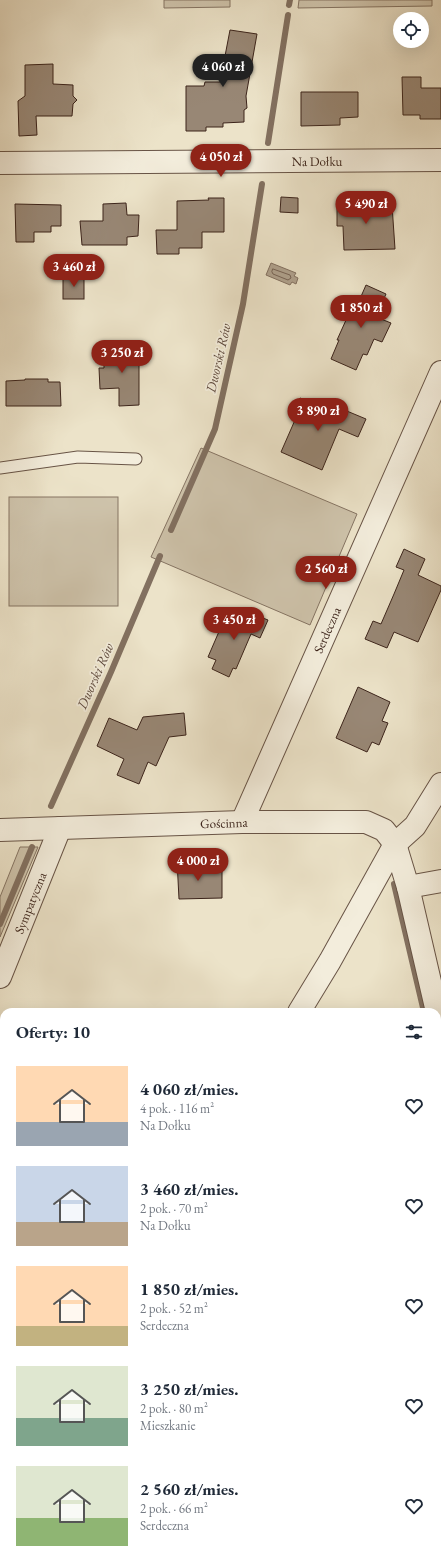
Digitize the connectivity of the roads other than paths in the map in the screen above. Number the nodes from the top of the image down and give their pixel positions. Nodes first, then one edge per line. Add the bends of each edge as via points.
1 (441, 160) edge
2 (0, 163) edge
3 (441, 372) edge
4 (136, 459) dead end
5 (0, 468) edge
6 (441, 784) edge
7 (242, 822) junction
8 (60, 828) junction
9 (0, 830) edge
10 (395, 844) junction
11 (441, 881) edge
12 (408, 887) junction
13 (0, 977) edge
14 (301, 1008) edge
15 (436, 1008) edge

1 - 2 street, Na Dołku
3 - 7 street, Serdeczna
4 - 5 lane via 78,458
6 - 10 street via 415,826
7 - 8 street, Gościnna
7 - 10 street, Gościnna via 366,822 384,830
8 - 9 street, Gościnna
8 - 13 street, Sympatyczna
10 - 12 street, Gościnna
10 - 14 street
11 - 12 street
12 - 15 street, Gościnna

